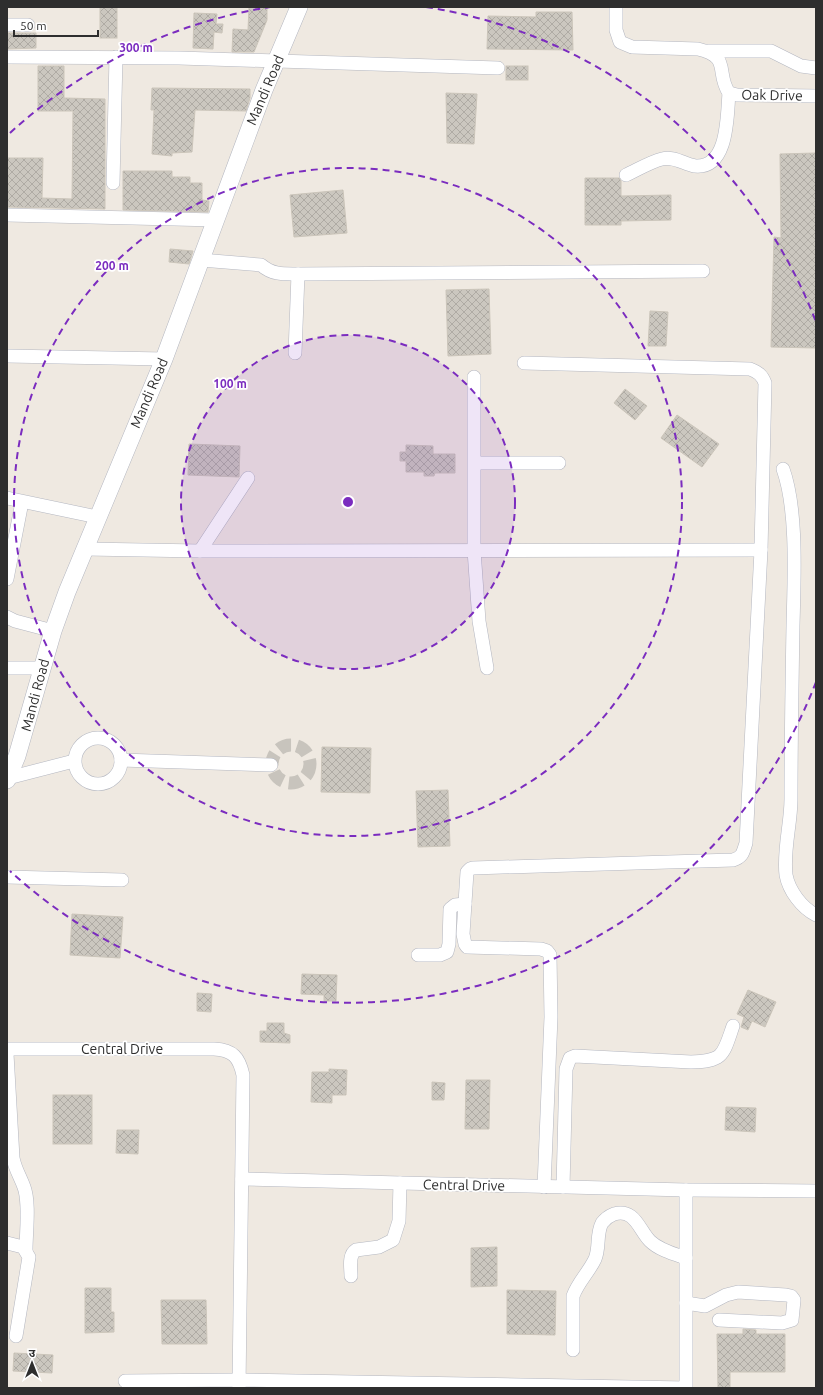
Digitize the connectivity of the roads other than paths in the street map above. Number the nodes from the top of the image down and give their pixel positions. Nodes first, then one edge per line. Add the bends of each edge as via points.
1 (299, 7) edge
2 (616, 7) edge
3 (7, 25) edge
4 (28, 25) dead end
5 (708, 51) junction
6 (7, 57) edge
7 (116, 58) junction
8 (277, 61) junction
9 (498, 68) dead end
10 (816, 68) edge
11 (728, 93) junction
12 (816, 96) edge
13 (626, 175) dead end
14 (113, 183) dead end
15 (7, 215) edge
16 (216, 220) junction
17 (201, 260) junction
18 (703, 271) dead end
19 (298, 274) junction
20 (296, 353) dead end
21 (7, 356) edge
22 (164, 358) junction
23 (524, 363) dead end
24 (474, 376) dead end
25 (475, 463) junction
26 (559, 463) dead end
27 (783, 469) dead end
28 (248, 478) dead end
29 (7, 498) edge
30 (22, 502) junction
31 (97, 517) junction
32 (86, 549) junction
33 (474, 550) junction
34 (761, 550) junction
35 (200, 551) junction
36 (7, 579) edge
37 (7, 617) edge
38 (53, 631) junction
39 (7, 668) edge
40 (42, 668) junction
41 (487, 668) dead end
42 (74, 760) junction
43 (121, 760) junction
44 (271, 765) dead end
45 (8, 779) edge
46 (7, 877) edge
47 (122, 880) dead end
48 (465, 904) junction
49 (816, 915) edge
50 (418, 955) dead end
51 (733, 1026) dead end
52 (7, 1049) edge
53 (7, 1054) edge
54 (242, 1179) junction
55 (400, 1183) junction
56 (544, 1187) junction
57 (563, 1187) junction
58 (686, 1190) junction
59 (816, 1191) edge
60 (7, 1243) edge
61 (26, 1250) junction
62 (686, 1258) junction
63 (351, 1276) dead end
64 (686, 1303) junction
65 (719, 1320) dead end
66 (16, 1336) dead end
67 (573, 1350) dead end
68 (125, 1381) dead end
69 (239, 1384) edge
70 (686, 1388) edge

1 - 8 street, Mandi Road
2 - 5 street via 617,37 626,46
3 - 4 street
5 - 10 street via 771,51 801,66
5 - 11 street via 716,56 720,63
6 - 7 street
7 - 8 street
7 - 14 street
8 - 9 street
8 - 16 street, Mandi Road
11 - 12 street, Oak Drive
11 - 13 street via 725,137 717,155 709,162 698,166 662,159
15 - 16 street
16 - 17 street, Mandi Road
17 - 19 street via 261,265 275,273
17 - 22 street, Mandi Road
18 - 19 street
19 - 20 street
21 - 22 street
22 - 31 street, Mandi Road
23 - 34 street via 750,369 758,372 764,383
24 - 25 street
25 - 26 street
25 - 33 street
27 - 49 street via 789,485 792,516 794,590 791,801 786,874 793,893
28 - 35 street
29 - 30 street
30 - 31 street
30 - 36 street
31 - 32 street, Mandi Road
32 - 35 street
32 - 38 street, Mandi Road
33 - 34 street
33 - 35 street
33 - 41 street via 479,621
34 - 48 street via 746,843 743,855 733,860 470,868 467,872
37 - 38 street
38 - 40 street, Mandi Road
39 - 40 street
40 - 45 street, Mandi Road via 24,735
42 - 43 street via 84,742 97,738 111,742
42 - 43 street via 79,775 90,783 98,784 112,780
42 - 45 street
43 - 44 street
46 - 47 street
48 - 50 street via 455,905 450,910 450,944 447,952 440,955
48 - 56 street via 464,939 467,947 541,949 550,955 551,1017
51 - 57 street via 725,1050 718,1058 707,1062 575,1056 570,1058 566,1069
52 - 54 street, Central Drive via 214,1049 236,1056 243,1075
53 - 61 street via 13,1158 26,1198
54 - 55 street, Central Drive
54 - 69 street
55 - 56 street, Central Drive
55 - 63 street via 399,1221 393,1240 379,1247 353,1252
56 - 57 street, Central Drive
57 - 58 street, Central Drive
58 - 59 street, Central Drive
58 - 62 street
60 - 61 street
61 - 66 street via 29,1257 28,1270
62 - 64 street
62 - 67 street via 660,1248 650,1241 638,1223 628,1215 620,1213 603,1221 595,1259 573,1296
64 - 65 street via 705,1306 738,1292 786,1295 794,1300 793,1317 788,1322
64 - 70 street
68 - 69 street
69 - 70 street

